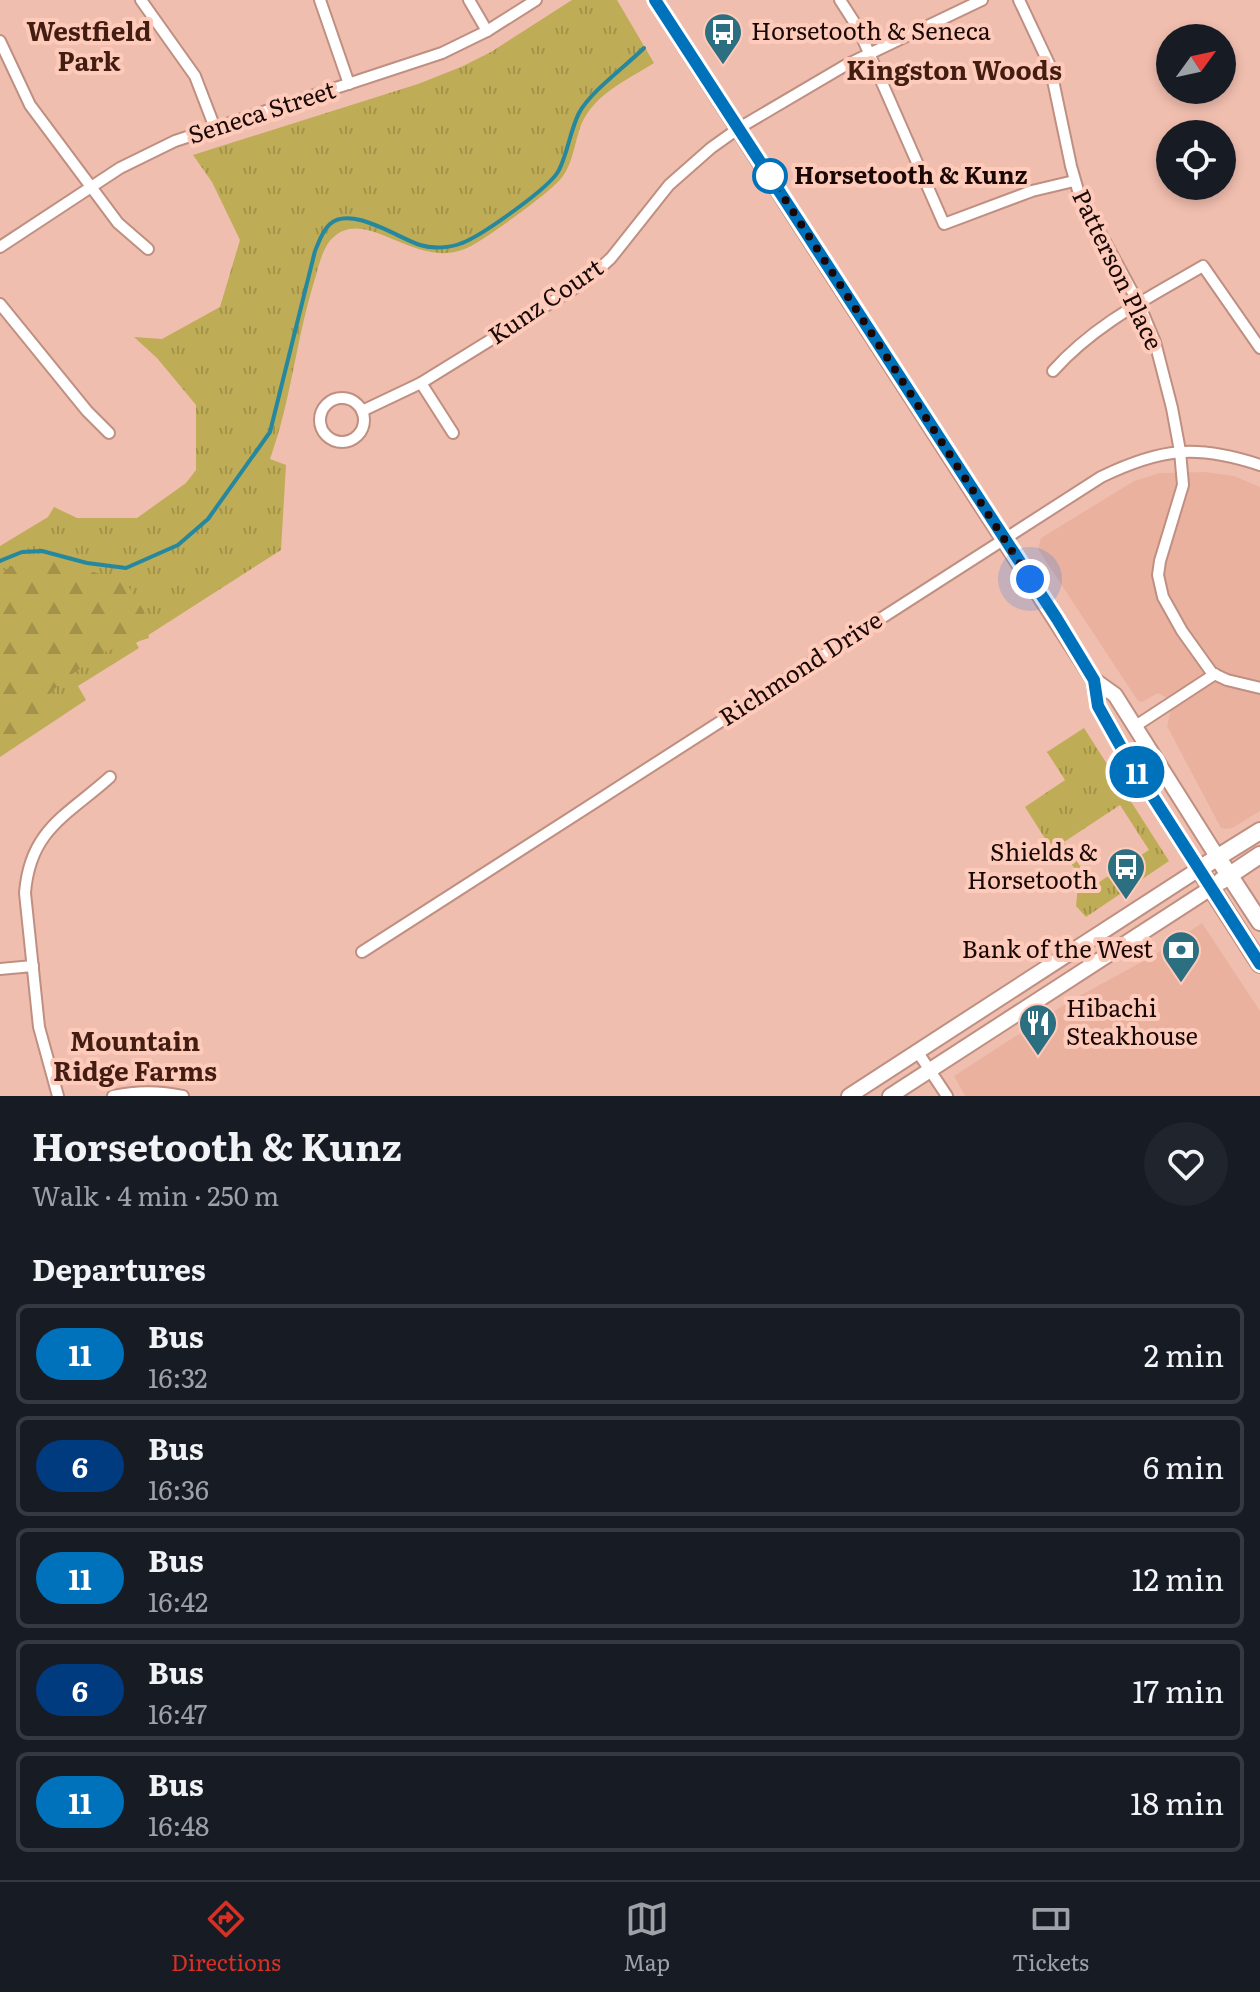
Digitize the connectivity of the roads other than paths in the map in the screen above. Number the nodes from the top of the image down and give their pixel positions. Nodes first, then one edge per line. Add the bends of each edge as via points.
1 (141, 0) edge
2 (320, 0) edge
3 (469, 0) edge
4 (536, 0) edge
5 (655, 0) edge
6 (840, 0) edge
7 (982, 0) edge
8 (1019, 0) edge
9 (487, 31) junction
10 (0, 41) edge
11 (868, 54) junction
12 (349, 84) junction
13 (215, 128) junction
14 (739, 128) junction
15 (1074, 181) junction
16 (91, 187) junction
17 (0, 247) edge
18 (148, 249) dead end
19 (0, 304) edge
20 (1139, 304) junction
21 (1260, 348) edge
22 (1053, 371) dead end
23 (421, 383) junction
24 (362, 411) junction
25 (109, 433) dead end
26 (453, 433) dead end
27 (1180, 451) junction
28 (1260, 465) edge
29 (1003, 538) junction
30 (1215, 674) junction
31 (1094, 680) junction
32 (1260, 688) edge
33 (1134, 727) junction
34 (110, 777) dead end
35 (1260, 831) edge
36 (1260, 855) edge
37 (1218, 858) junction
38 (1199, 869) junction
39 (1230, 875) junction
40 (1211, 888) junction
41 (1260, 922) edge
42 (362, 952) dead end
43 (1260, 964) edge
44 (33, 966) junction
45 (0, 969) edge
46 (917, 1051) junction
47 (930, 1069) junction
48 (58, 1096) edge
49 (113, 1096) edge
50 (183, 1096) edge
51 (849, 1096) edge
52 (890, 1096) edge
53 (947, 1096) edge

1 - 13 street via 195,76
2 - 12 street
3 - 9 street
4 - 9 street, Seneca Street
5 - 14 main road
6 - 11 street
7 - 11 street
8 - 15 street, Patterson Place via 1050,66
9 - 12 street, Seneca Street via 442,53
10 - 16 street via 30,105
11 - 14 street
11 - 15 street via 944,224
12 - 13 street, Seneca Street
13 - 16 street, Seneca Street via 141,156
14 - 23 street, Kunz Court via 669,185 594,275
14 - 29 main road
15 - 20 street, Patterson Place
16 - 17 street, Seneca Street
16 - 18 street via 118,223
19 - 25 street
20 - 21 street via 1203,266
20 - 22 street via 1085,338
20 - 27 street, Patterson Place via 1161,364
23 - 24 street, Kunz Court
23 - 26 street
24 - 24 street via 345,398 331,401 320,418 323,431 335,441 356,438 364,425
27 - 28 street, Richmond Drive
27 - 29 street, Richmond Drive via 1101,477
27 - 30 street, Patterson Place via 1183,485 1158,575 1163,597 1182,631
29 - 31 main road
29 - 42 street, Richmond Drive
30 - 32 street
30 - 33 street
31 - 33 main road via 1115,695
31 - 38 main road via 1098,706
33 - 37 main road
34 - 44 street via 53,824 35,849 25,893
35 - 37 main road
36 - 39 main road
37 - 38 main road
37 - 39 main road
38 - 40 main road
38 - 46 main road
39 - 40 main road
39 - 41 main road
40 - 43 main road
40 - 47 main road
44 - 45 street
44 - 48 street via 42,1042
46 - 47 street
46 - 51 main road
47 - 52 main road
47 - 53 street
49 - 50 street

